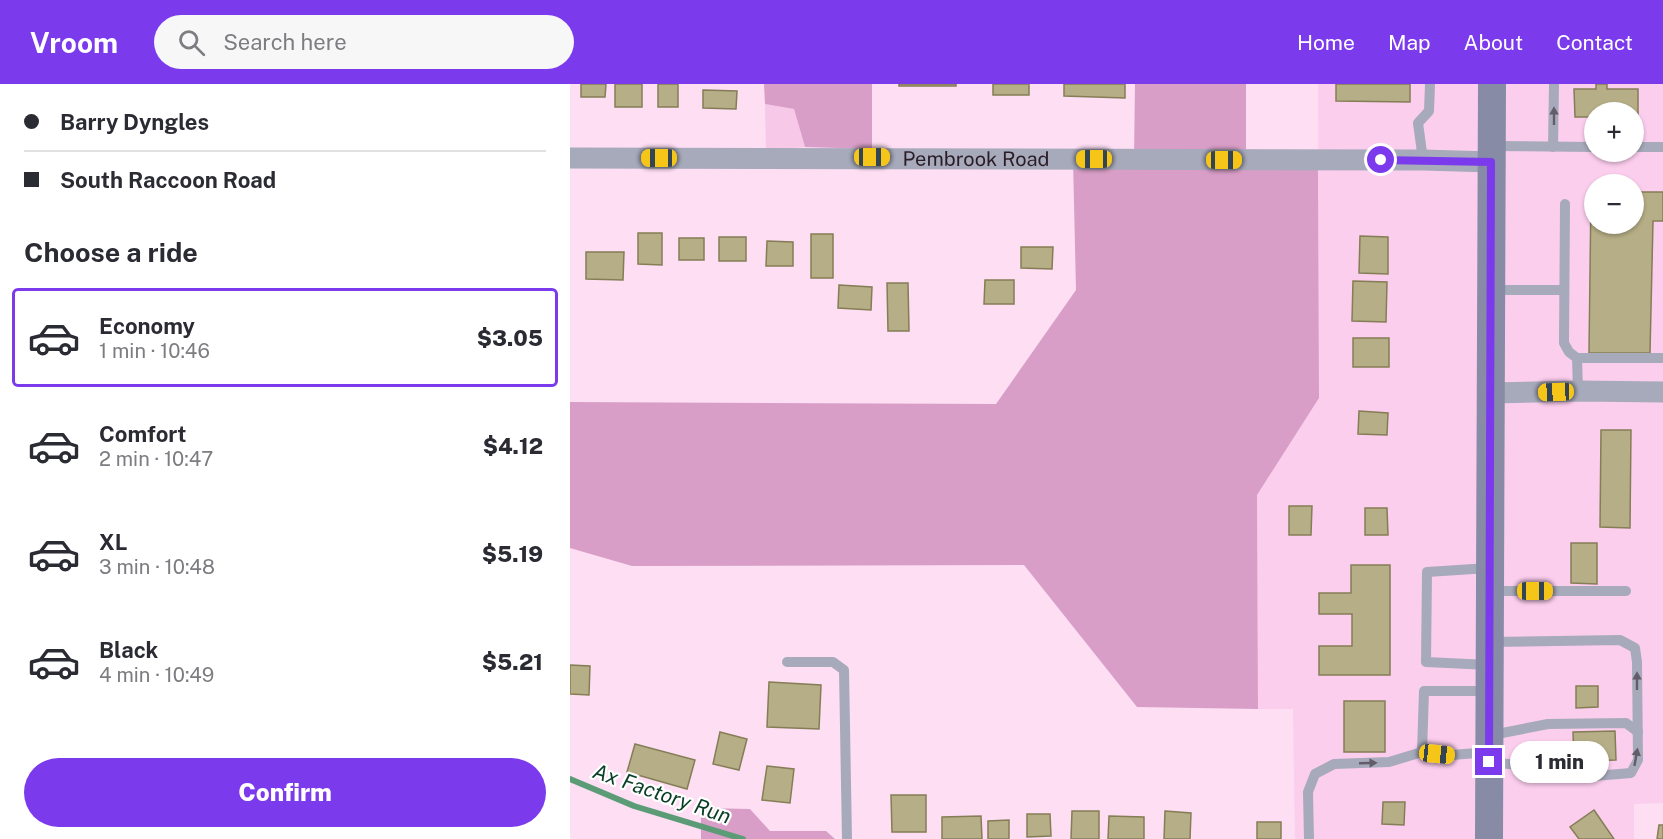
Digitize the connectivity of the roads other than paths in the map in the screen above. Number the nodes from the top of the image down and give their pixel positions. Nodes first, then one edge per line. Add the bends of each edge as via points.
1 (1430, 84) edge
2 (1492, 84) edge
3 (1554, 84) edge
4 (1553, 147) junction
5 (1584, 147) edge
6 (1644, 147) edge
7 (1663, 147) edge
8 (1491, 154) junction
9 (570, 158) edge
10 (1423, 160) junction
11 (1565, 204) dead end
12 (1491, 290) junction
13 (1564, 290) junction
14 (1577, 358) junction
15 (1663, 358) edge
16 (1578, 391) junction
17 (1663, 392) edge
18 (1491, 393) junction
19 (1490, 580) junction
20 (1626, 591) dead end
21 (787, 662) dead end
22 (1489, 666) junction
23 (1638, 732) junction
24 (1489, 750) junction
25 (1422, 752) junction
26 (847, 839) edge
27 (1309, 839) edge
28 (1489, 839) edge

1 - 10 lane via 1429,111 1418,123
2 - 8 street
4 -> 3 lane
4 - 5 lane
4 - 8 lane
6 - 7 lane
8 - 10 street, Pembrook Road
8 - 12 street
9 - 10 street, Pembrook Road
11 - 13 lane
12 - 13 lane
12 - 18 street
13 - 14 lane via 1564,344
14 - 15 lane
14 - 16 lane
16 - 17 street
16 - 18 street
18 - 19 street
19 - 20 lane
19 - 22 street
19 - 22 lane via 1427,572 1426,662
21 - 26 lane via 833,662 844,670
23 -> 22 lane via 1635,648 1620,640
22 - 24 street
22 - 25 lane via 1424,692
23 - 24 lane via 1626,723 1548,724
24 -> 23 lane via 1544,777 1631,773 1638,759
24 - 25 lane via 1452,755
24 - 28 street
27 -> 25 lane via 1308,792 1315,774 1334,764 1389,762

